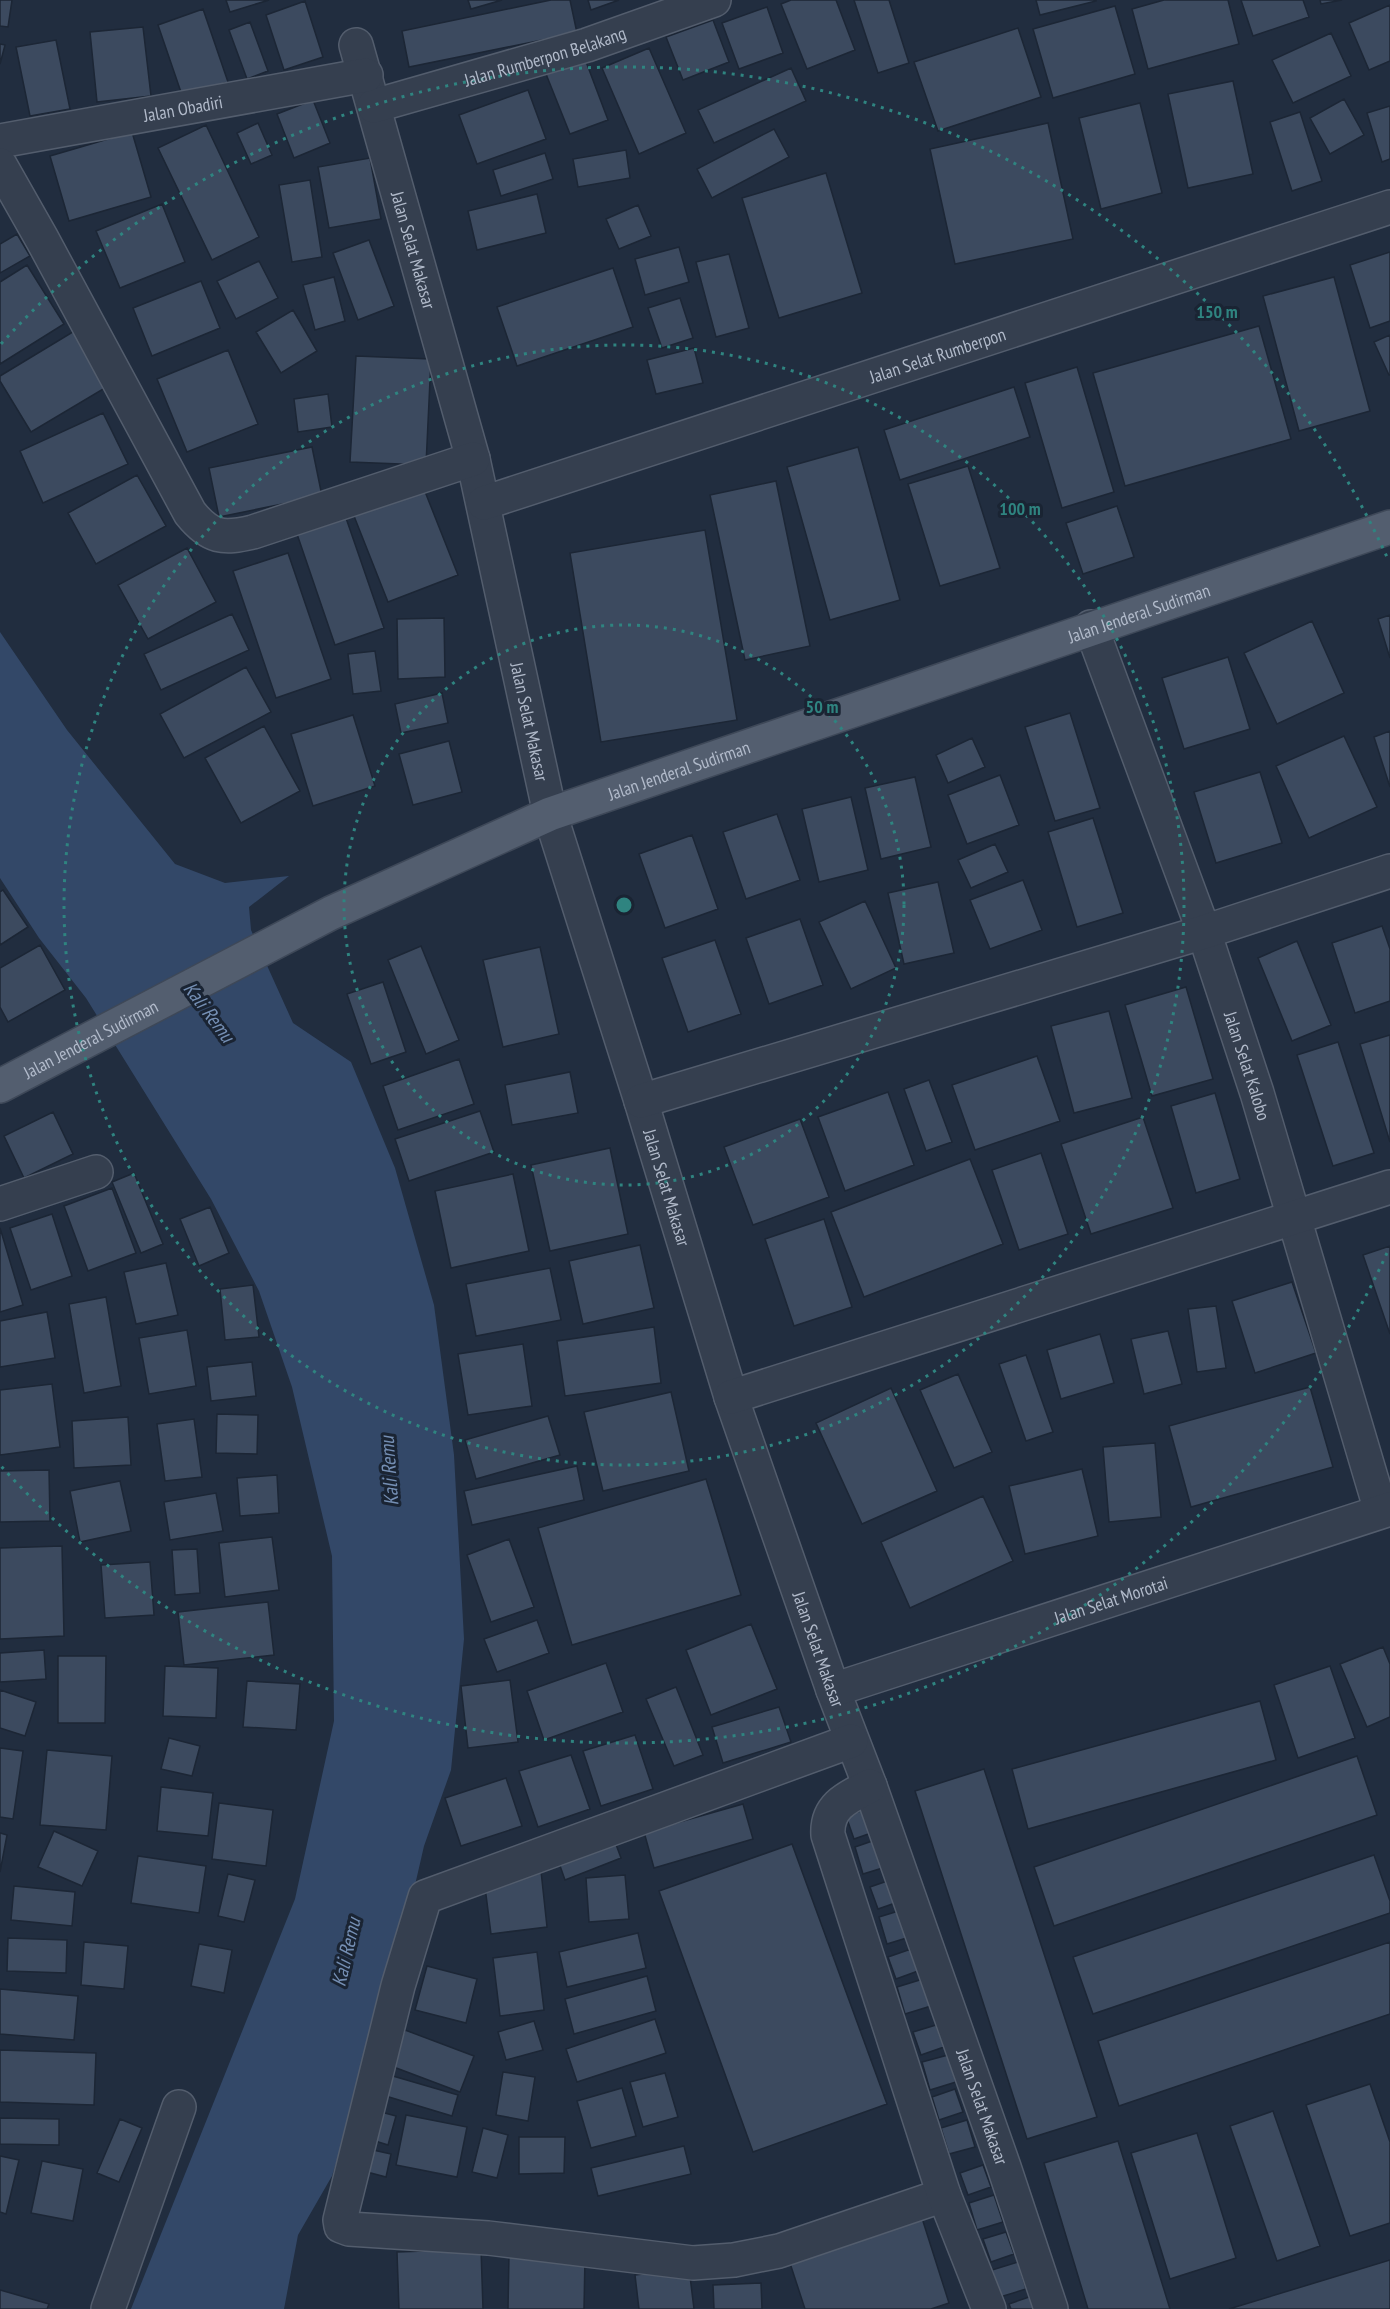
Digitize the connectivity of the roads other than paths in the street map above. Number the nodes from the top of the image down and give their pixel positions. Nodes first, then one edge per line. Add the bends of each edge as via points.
1 (714, 0) edge
2 (365, 76) junction
3 (0, 141) edge
4 (0, 165) edge
5 (1390, 207) edge
6 (473, 459) junction
7 (484, 503) junction
8 (1390, 527) edge
9 (1091, 627) junction
10 (550, 814) junction
11 (1390, 871) edge
12 (1204, 933) junction
13 (8, 1082) edge
14 (641, 1101) junction
15 (96, 1172) dead end
16 (1390, 1186) edge
17 (0, 1204) edge
18 (1293, 1216) junction
19 (731, 1397) junction
20 (1386, 1510) edge
21 (833, 1690) junction
22 (851, 1741) junction
23 (870, 1786) junction
24 (179, 2107) dead end
25 (944, 2195) junction
26 (108, 2309) edge
27 (989, 2309) edge
28 (1051, 2309) edge

1 - 2 street, Jalan Rumberpon Belakang via 587,45
2 - 3 street, Jalan Obadiri
2 - 6 street, Jalan Selat Makasar
4 - 6 street via 190,513 211,534 237,536 253,532
5 - 7 street, Jalan Selat Rumberpon
6 - 7 street, Jalan Selat Makasar
7 - 10 street, Jalan Selat Makasar
8 - 9 main road, Jalan Jenderal Sudirman
9 - 10 main road, Jalan Jenderal Sudirman
9 - 12 street, Jalan Selat Kalobo
10 - 13 main road, Jalan Jenderal Sudirman via 331,913
10 - 14 street, Jalan Selat Makasar
11 - 12 street
12 - 14 street
12 - 18 street, Jalan Selat Kalobo
14 - 19 street, Jalan Selat Makasar
15 - 17 street
16 - 18 street
18 - 19 street
18 - 20 street, Jalan Selat Kalobo
19 - 21 street, Jalan Selat Makasar
20 - 21 street, Jalan Selat Morotai
21 - 22 street, Jalan Selat Makasar
22 - 23 street, Jalan Selat Makasar
22 - 25 street via 424,1898 398,1986 341,2226 488,2238 693,2263 779,2251
23 - 25 street via 831,1813 828,1834
23 - 28 street, Jalan Selat Makasar
24 - 26 street
25 - 27 street

